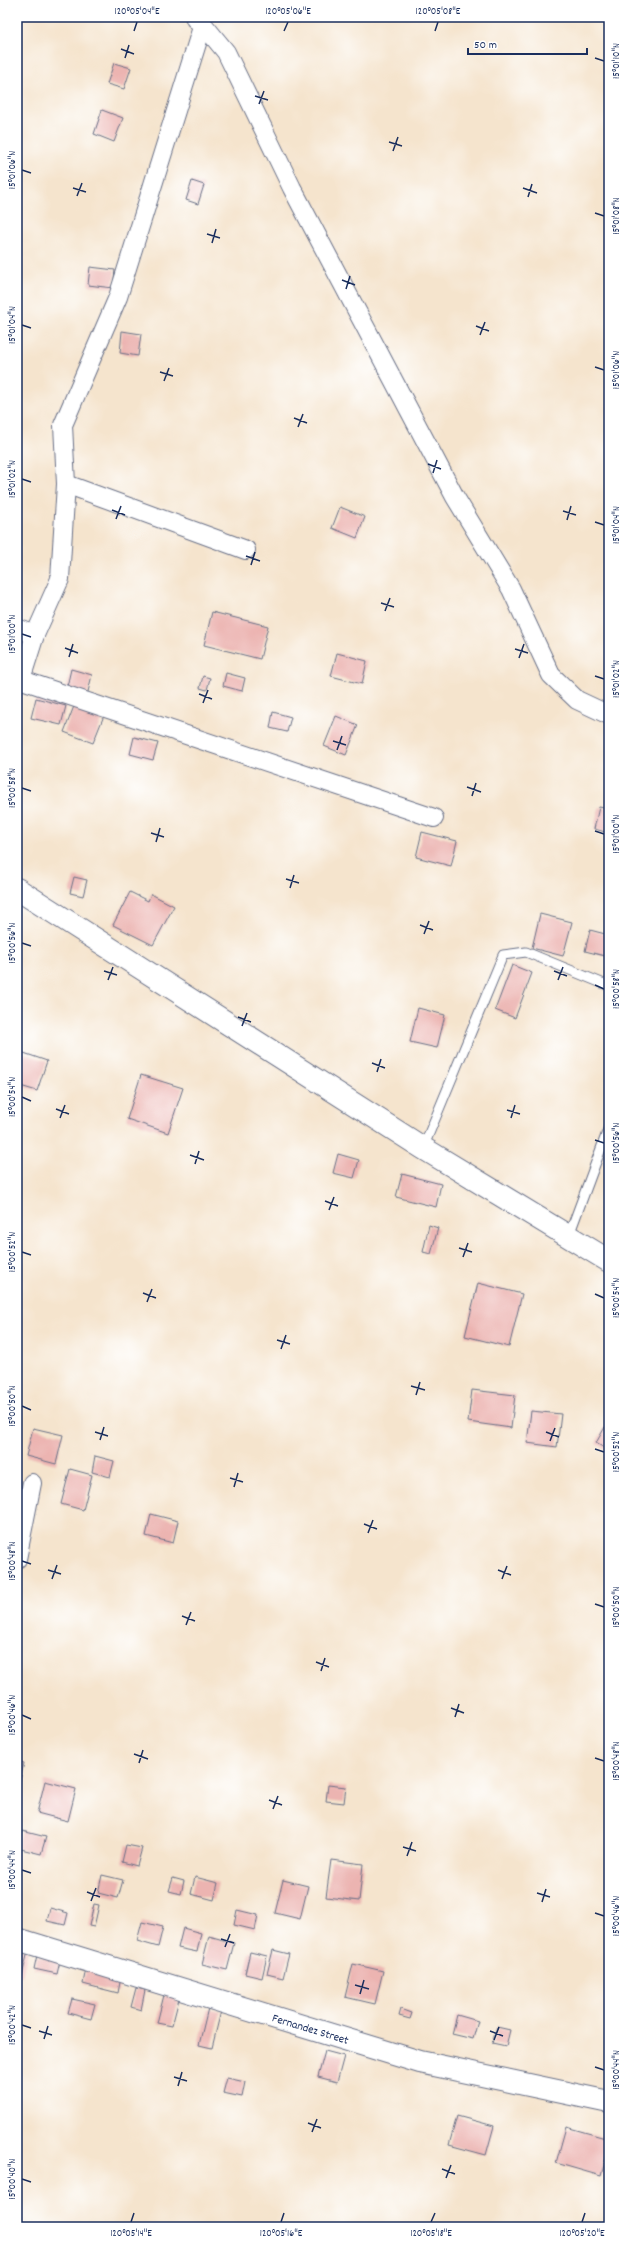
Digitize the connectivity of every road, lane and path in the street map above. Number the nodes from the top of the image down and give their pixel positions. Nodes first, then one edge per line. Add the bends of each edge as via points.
1 (198, 20) edge
2 (66, 484) junction
3 (246, 550) dead end
4 (17, 628) edge
5 (35, 635) junction
6 (609, 715) edge
7 (434, 818) dead end
8 (17, 889) edge
9 (609, 986) edge
10 (609, 1128) edge
11 (423, 1148) junction
12 (569, 1235) junction
13 (609, 1261) edge
14 (32, 1483) dead end
15 (17, 1559) edge
16 (17, 1939) edge
17 (609, 2102) edge

1 - 2 street via 118,297 63,425
1 - 6 street via 226,52 296,195 455,497 511,589 551,675 577,700
2 - 3 street
2 - 5 street via 60,579
4 - 5 street
5 - 7 street via 22,676 25,681
8 - 11 street
9 - 11 lane via 526,952 503,955
10 - 12 lane
11 - 12 street
12 - 13 street
14 - 15 street
16 - 17 street, Fernandez Street via 420,2062

